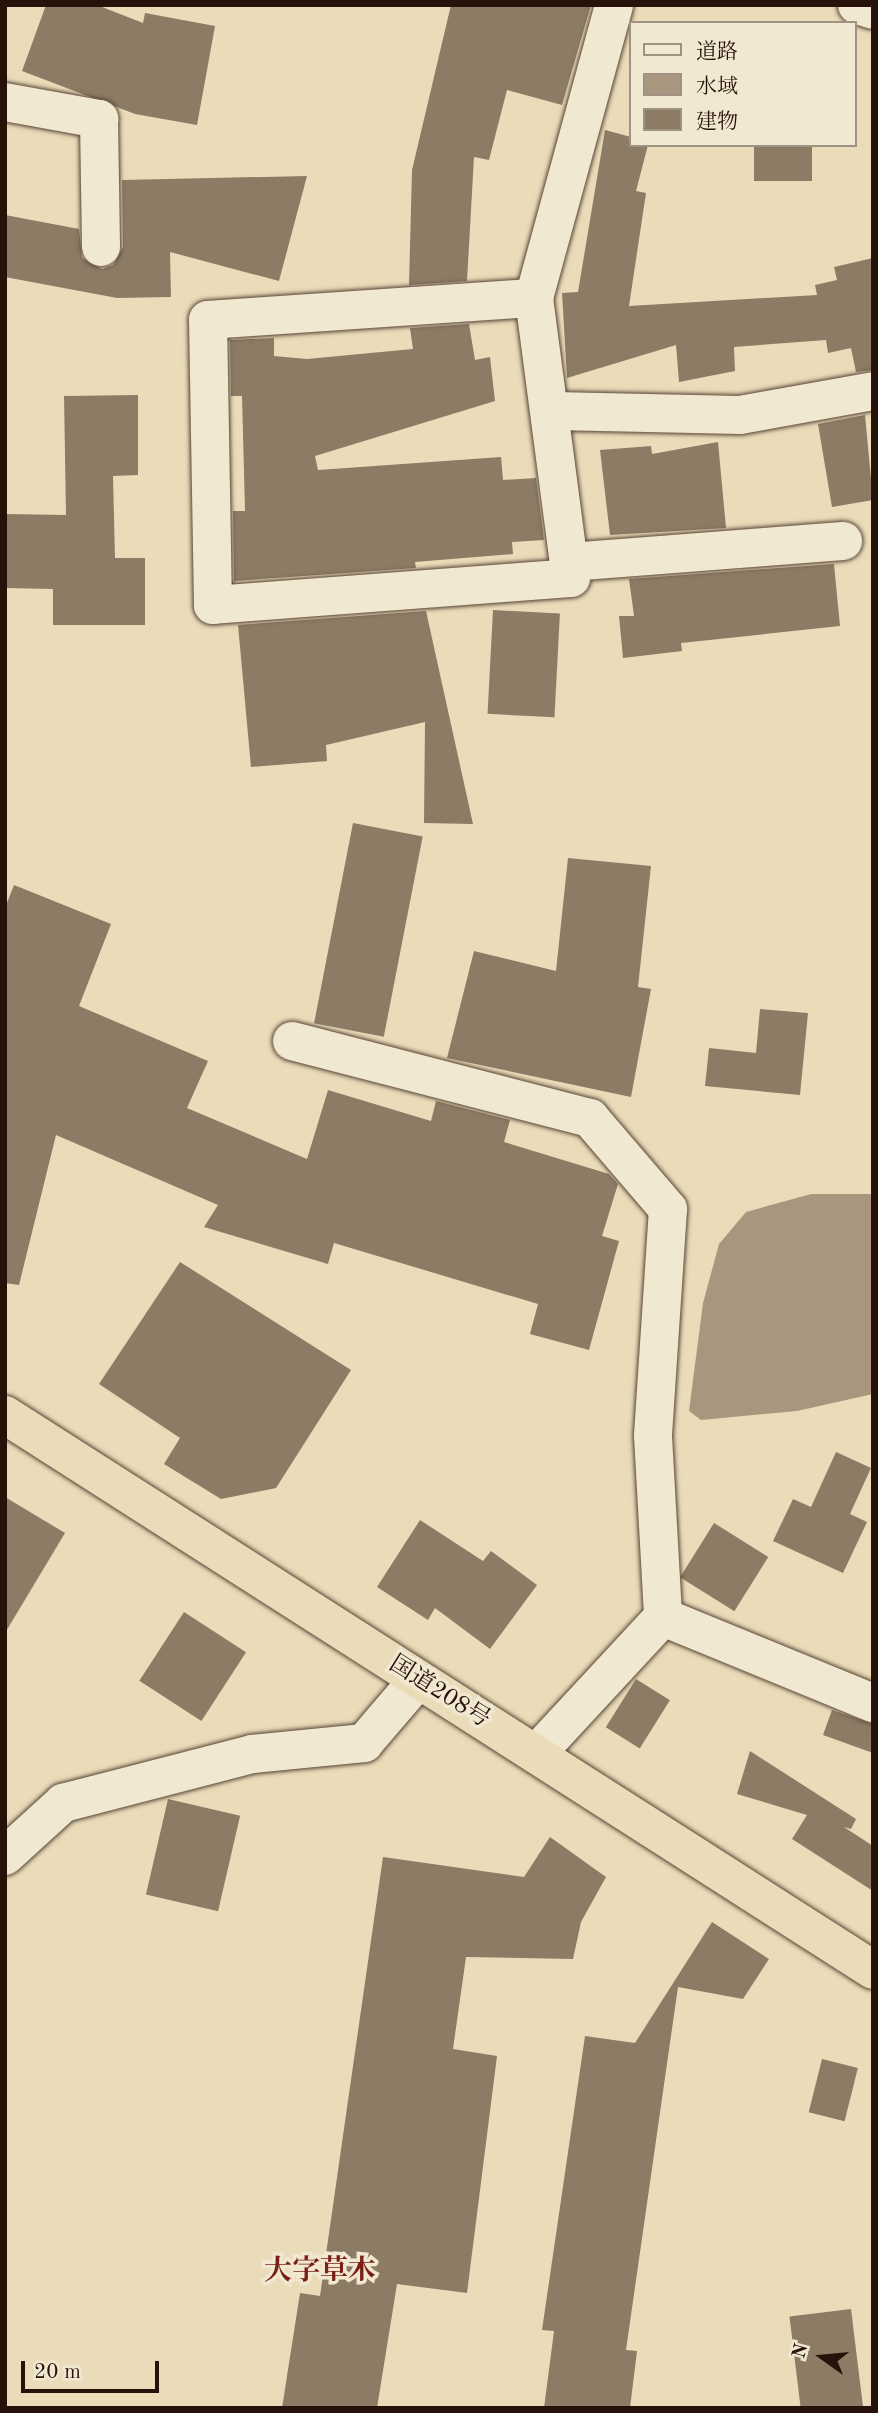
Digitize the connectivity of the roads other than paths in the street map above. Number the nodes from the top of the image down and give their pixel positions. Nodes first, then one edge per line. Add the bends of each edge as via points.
1 (614, 5) edge
2 (857, 5) edge
3 (873, 10) edge
4 (5, 102) edge
5 (101, 247) dead end
6 (534, 298) junction
7 (873, 391) edge
8 (554, 411) junction
9 (843, 541) dead end
10 (569, 562) junction
11 (292, 1041) dead end
12 (5, 1415) edge
13 (663, 1617) junction
14 (418, 1681) junction
15 (873, 1703) edge
16 (536, 1754) junction
17 (5, 1856) edge
18 (873, 1970) edge

1 - 6 street
2 - 3 street
4 - 5 street via 99,119
6 - 8 street
6 - 10 street via 208,320 213,605 571,578
7 - 8 street via 740,415
8 - 10 street
9 - 10 street
11 - 13 street via 590,1118 668,1209 653,1436
12 - 14 highway, 国道208号
13 - 15 street
13 - 16 street
14 - 16 highway, 国道208号
14 - 17 street via 364,1743 252,1754 63,1803
16 - 18 highway, 国道208号

